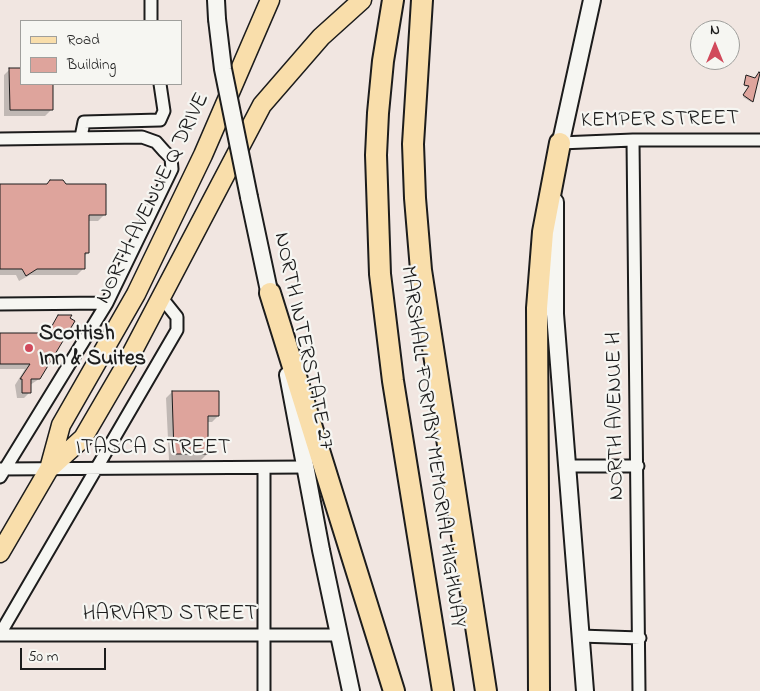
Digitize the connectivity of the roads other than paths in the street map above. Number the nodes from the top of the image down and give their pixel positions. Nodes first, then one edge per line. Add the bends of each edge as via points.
1 (151, 0) edge
2 (216, 0) edge
3 (270, 0) edge
4 (362, 0) edge
5 (393, 0) edge
6 (422, 0) edge
7 (592, 0) edge
8 (152, 20) edge
9 (160, 85) edge
10 (81, 137) junction
11 (0, 139) edge
12 (633, 140) junction
13 (760, 140) edge
14 (560, 143) junction
15 (270, 293) junction
16 (161, 297) junction
17 (107, 303) junction
18 (0, 304) edge
19 (566, 466) junction
20 (638, 466) junction
21 (305, 467) junction
22 (49, 469) junction
23 (95, 469) junction
24 (264, 469) junction
25 (2, 471) edge
26 (0, 553) edge
27 (0, 634) edge
28 (339, 635) junction
29 (264, 636) junction
30 (580, 636) junction
31 (640, 638) junction
32 (264, 691) edge
33 (351, 691) edge
34 (394, 691) edge
35 (443, 691) edge
36 (486, 691) edge
37 (539, 691) edge
38 (585, 691) edge
39 (639, 691) edge

1 - 8 street
2 - 15 main road, NORTH INTERSTATE 27, bridge via 222,69
3 - 22 main road, NORTH AVENUE Q DRIVE via 203,154 140,285 61,425
4 - 16 main road, NORTH AVENUE Q DRIVE via 321,37 262,104
5 - 35 highway, MARSHALL FORMBY MEMORIAL HIGHWAY via 383,61 376,155 380,274 393,381
6 - 36 highway, MARSHALL FORMBY MEMORIAL HIGHWAY via 413,144 421,270
7 - 14 main road
9 - 10 street via 164,111 160,120 84,122
10 - 11 street
10 - 17 street, NORTH AVENUE Q DRIVE via 142,137 156,142 171,158 172,169
12 - 13 street, KEMPER STREET
12 - 14 street, KEMPER STREET
12 - 20 street, NORTH AVENUE H
14 - 19 main road via 555,187 555,314
14 - 37 highway via 543,232 537,308
15 - 21 main road, NORTH INTERSTATE 27
15 - 34 highway
16 - 22 main road, NORTH AVENUE Q DRIVE via 82,438
16 - 23 street via 177,317 177,330
17 - 18 street
17 - 25 street, NORTH AVENUE Q DRIVE
19 - 20 street
19 - 30 main road
20 - 31 street, NORTH AVENUE H
21 - 24 street, ITASCA STREET
21 - 28 main road, NORTH INTERSTATE 27
22 - 23 street, ITASCA STREET
22 - 25 street, ITASCA STREET
22 - 26 main road, NORTH AVENUE Q DRIVE
23 - 24 street, ITASCA STREET
23 - 27 street
24 - 29 street
27 - 29 street, HARVARD STREET
28 - 29 street, HARVARD STREET
28 - 33 main road, NORTH INTERSTATE 27
29 - 32 street
30 - 31 street
30 - 38 main road
31 - 39 street, NORTH AVENUE H

